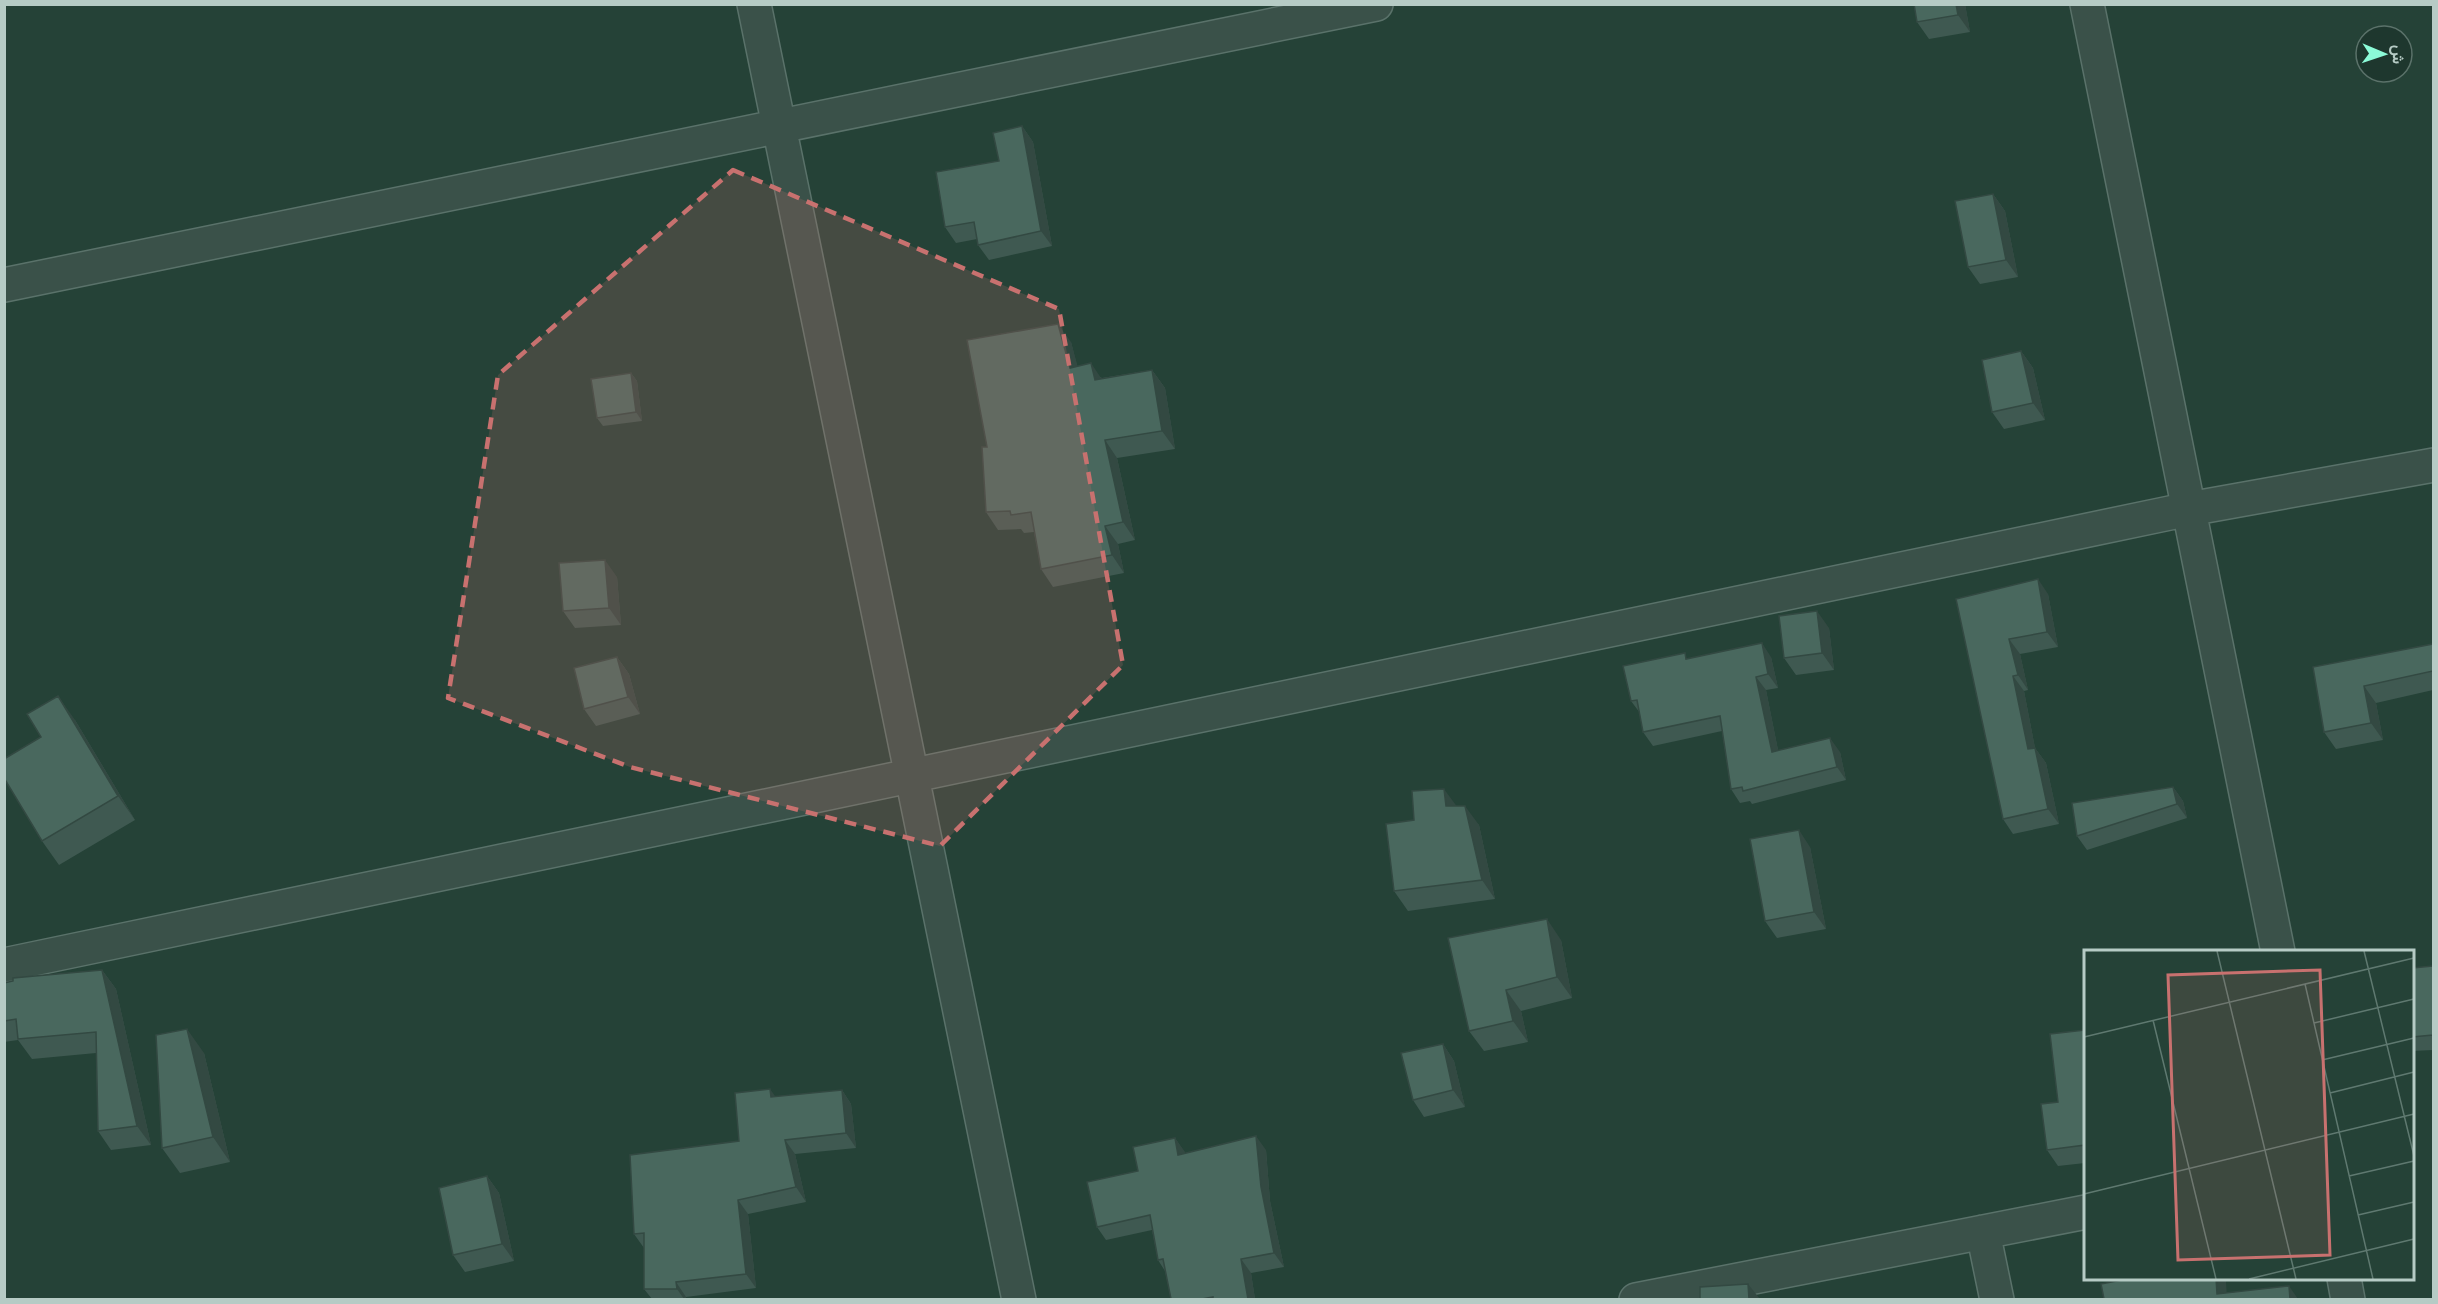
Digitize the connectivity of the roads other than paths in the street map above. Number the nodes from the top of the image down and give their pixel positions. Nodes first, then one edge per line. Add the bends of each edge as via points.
1 (754, 4) edge
2 (1376, 4) edge
3 (2087, 4) edge
4 (779, 127) junction
5 (4, 285) edge
6 (2433, 465) edge
7 (2189, 509) junction
8 (911, 776) junction
9 (2278, 950) edge
10 (4, 965) edge
11 (2084, 1212) edge
12 (1983, 1232) junction
13 (2344, 1280) edge
14 (1655, 1298) edge
15 (1018, 1299) edge
16 (1997, 1299) edge
17 (2348, 1299) edge

1 - 4 street
2 - 4 street
3 - 7 street
4 - 5 street
4 - 8 street
6 - 7 street
7 - 8 street
7 - 9 street
8 - 10 street
8 - 15 street
11 - 12 street
12 - 14 street
12 - 16 street
13 - 17 street

